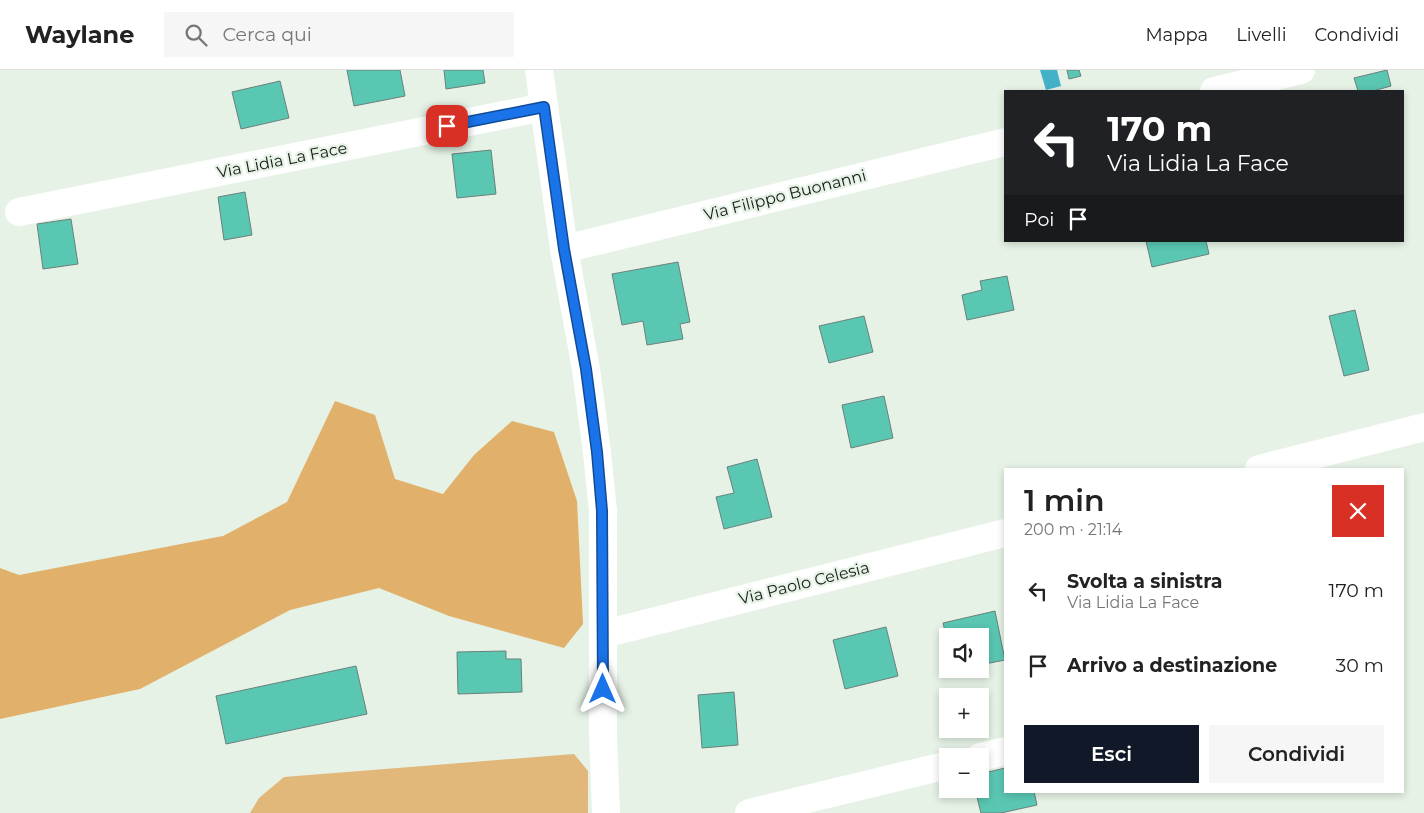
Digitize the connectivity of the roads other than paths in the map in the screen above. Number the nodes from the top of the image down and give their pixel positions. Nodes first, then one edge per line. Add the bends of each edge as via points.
1 (539, 70) edge
2 (1301, 70) edge
3 (1218, 90) edge
4 (544, 107) junction
5 (1004, 142) edge
6 (19, 212) dead end
7 (564, 249) junction
8 (1424, 427) edge
9 (1263, 468) edge
10 (1004, 533) edge
11 (604, 634) junction
12 (1004, 751) edge
13 (989, 755) edge
14 (939, 767) edge
15 (606, 813) edge
16 (749, 813) edge

1 - 4 street
2 - 3 street
4 - 6 street, Via Lidia La Face
4 - 7 street
5 - 7 street, Via Filippo Buonanni
7 - 11 street via 597,452 602,511
8 - 9 street
10 - 11 street, Via Paolo Celesia
11 - 15 street
12 - 13 street
14 - 16 street

